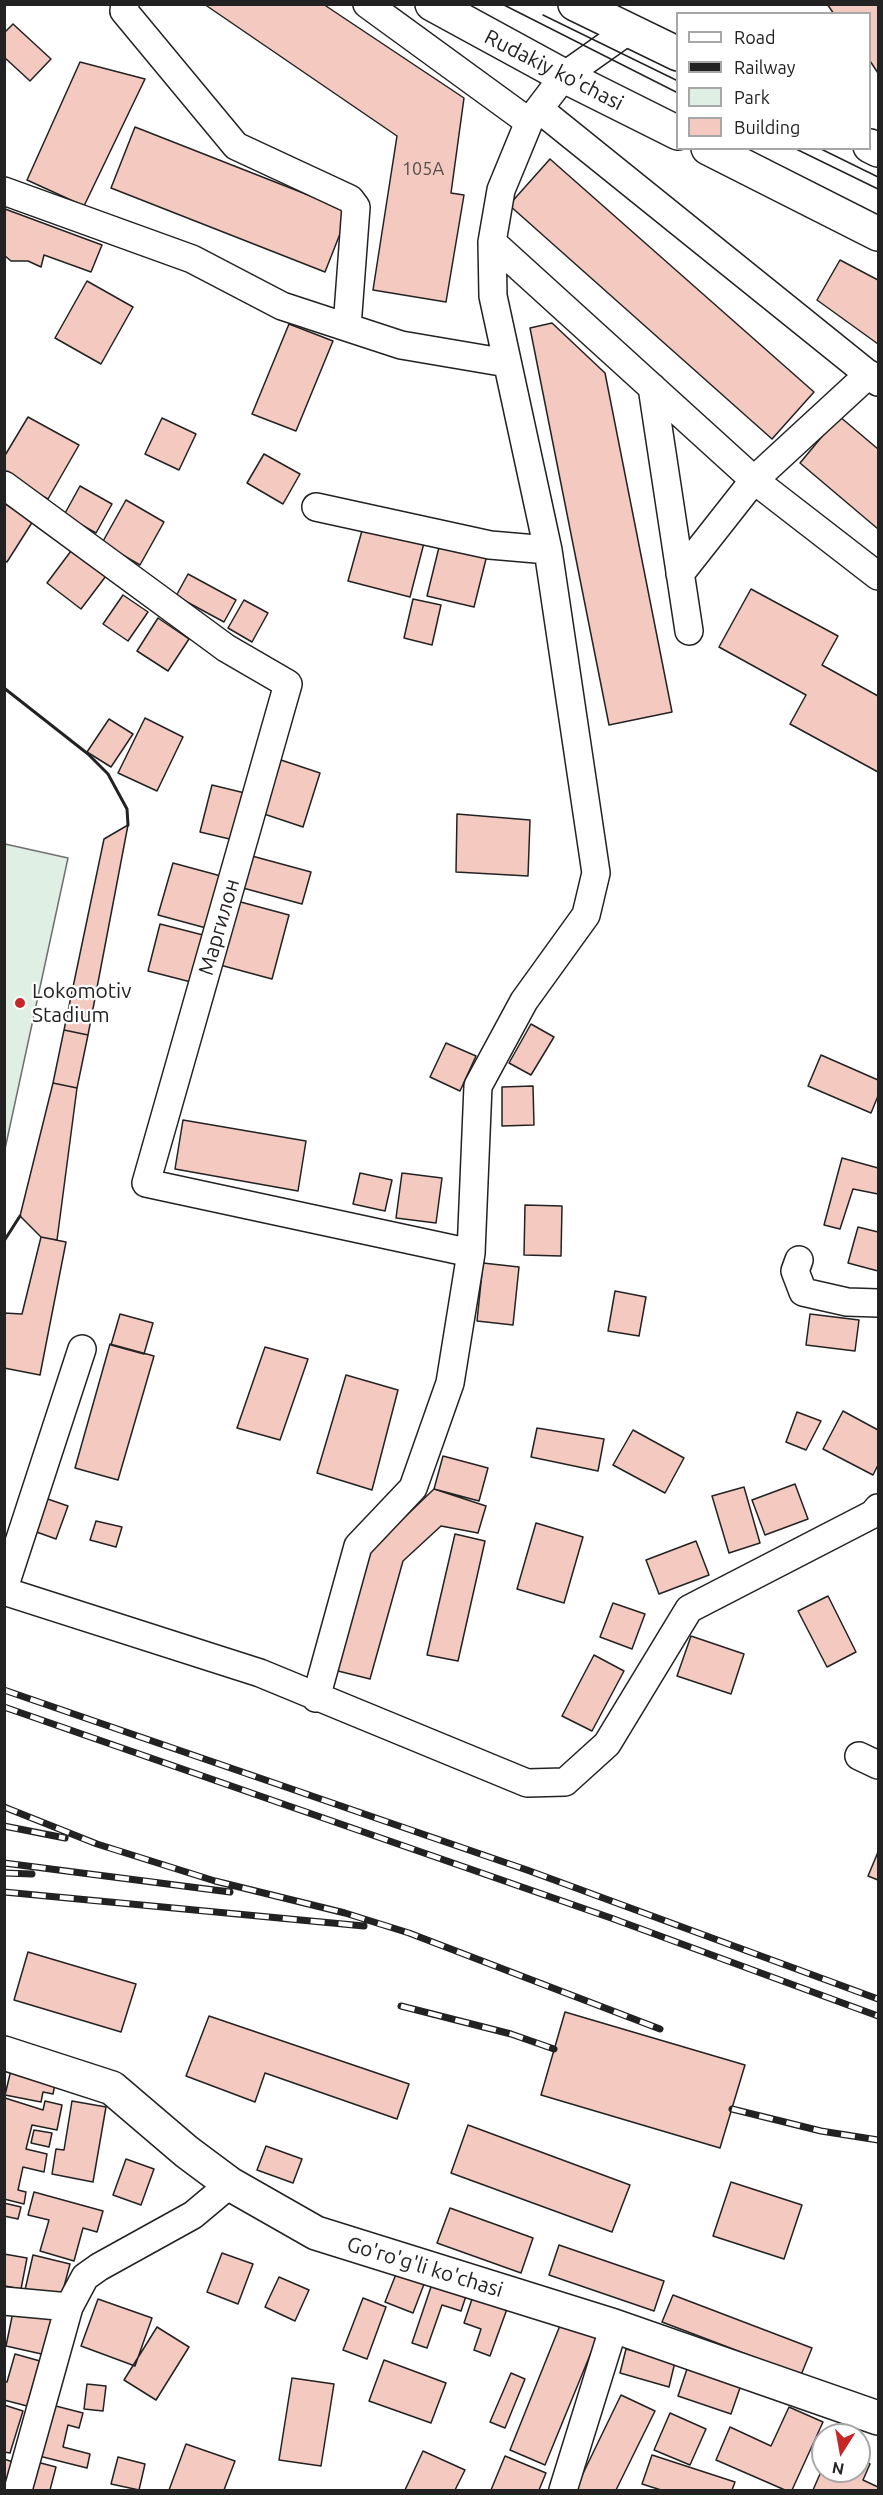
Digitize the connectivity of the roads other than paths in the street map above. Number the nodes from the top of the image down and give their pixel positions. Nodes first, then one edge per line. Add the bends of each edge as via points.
1 (125, 4) edge
2 (368, 4) edge
3 (432, 4) edge
4 (575, 4) edge
5 (629, 30) junction
6 (676, 53) edge
7 (564, 76) junction
8 (534, 115) junction
9 (676, 133) edge
10 (712, 150) edge
11 (4, 191) edge
12 (879, 234) edge
13 (492, 242) junction
14 (347, 327) junction
15 (507, 363) junction
16 (874, 378) edge
17 (652, 387) junction
18 (754, 480) junction
19 (4, 484) edge
20 (316, 507) dead end
21 (548, 550) junction
22 (680, 574) junction
23 (879, 576) edge
24 (689, 631) dead end
25 (471, 1253) junction
26 (799, 1260) dead end
27 (879, 1303) edge
28 (82, 1349) dead end
29 (877, 1514) edge
30 (4, 1589) edge
31 (316, 1698) junction
32 (4, 2053) edge
33 (230, 2184) junction
34 (4, 2301) edge
35 (69, 2307) junction
36 (614, 2326) junction
37 (879, 2418) edge
38 (18, 2490) edge
39 (563, 2490) edge

1 - 14 street via 123,11 236,146 350,199 356,207
2 - 8 street
3 - 7 main road, Rudakiy ko'chasi
4 - 5 main road
5 - 6 main road
5 - 7 street
7 - 8 street
7 - 9 main road, Rudakiy ko'chasi
8 - 13 street via 501,190
8 - 16 street
10 - 12 main road
11 - 14 street via 192,259 282,306
13 - 15 street via 493,296
13 - 17 street
14 - 15 street via 401,345
15 - 21 street
16 - 18 street
17 - 18 street
17 - 22 street
18 - 22 street
18 - 23 street
19 - 25 street, Маргилон via 226,648 288,684 146,1184
20 - 21 street via 490,544
21 - 25 street via 596,873 586,915 524,1001 478,1086
22 - 24 street
25 - 31 street via 450,1383 413,1488 358,1546
26 - 27 street via 795,1271 804,1292 847,1302
28 - 30 street
29 - 31 street via 689,1610 608,1744 565,1782 527,1783
30 - 31 street via 260,1673
32 - 33 main road, Go'ro'g'li ko'chasi via 112,2088
33 - 35 street via 193,2215 85,2277
33 - 36 main road, Go'ro'g'li ko'chasi via 316,2233
34 - 35 street
35 - 38 street
36 - 37 main road, Go'ro'g'li ko'chasi
36 - 39 street

